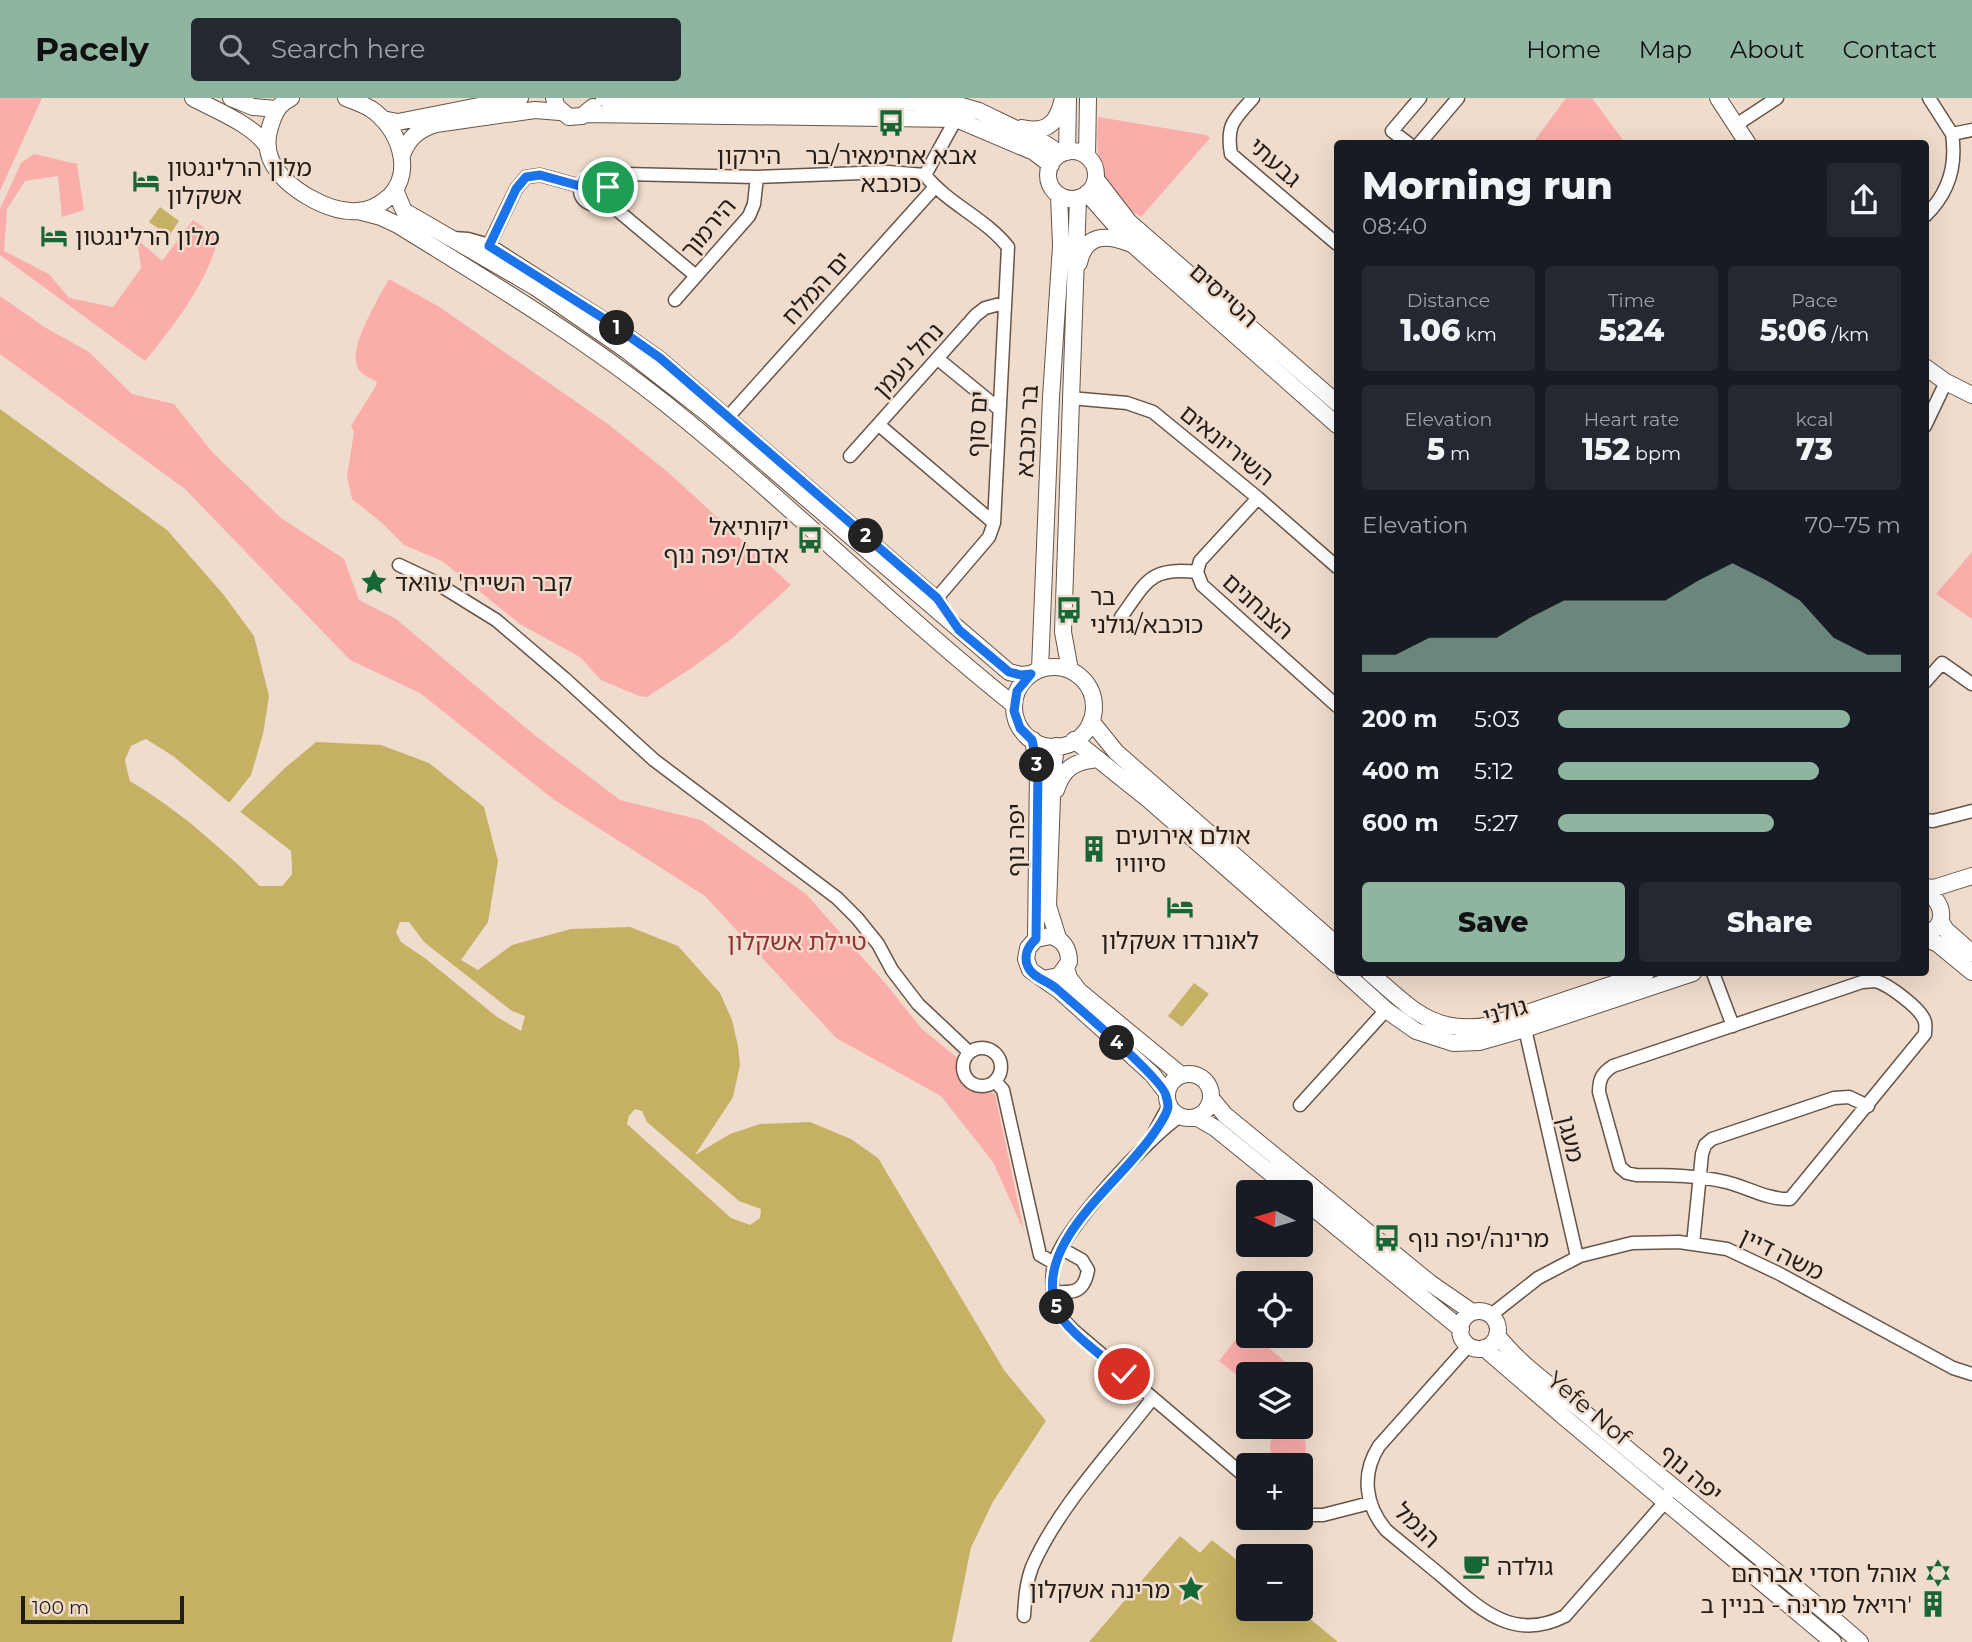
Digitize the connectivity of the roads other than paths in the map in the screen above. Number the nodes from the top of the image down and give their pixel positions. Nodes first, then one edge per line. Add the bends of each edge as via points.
1 (193, 98) edge
2 (231, 98) edge
3 (291, 98) edge
4 (346, 98) edge
5 (520, 98) edge
6 (596, 98) edge
7 (604, 98) edge
8 (1066, 98) edge
9 (1088, 98) edge
10 (1253, 98) edge
11 (1420, 98) edge
12 (1458, 98) edge
13 (1718, 98) edge
14 (1777, 98) edge
15 (1929, 98) edge
16 (557, 105) edge
17 (276, 109) junction
18 (587, 114) junction
19 (382, 119) junction
20 (956, 119) junction
21 (1009, 125) junction
22 (1736, 125) junction
23 (1972, 130) edge
24 (1952, 134) junction
25 (1404, 140) edge
26 (1422, 140) edge
27 (1745, 140) edge
28 (268, 147) junction
29 (402, 155) junction
30 (1087, 156) junction
31 (1059, 157) junction
32 (925, 175) junction
33 (757, 177) junction
34 (604, 180) junction
35 (580, 186) junction
36 (935, 187) junction
37 (395, 190) junction
38 (1087, 190) junction
39 (1059, 195) junction
40 (604, 199) junction
41 (358, 211) junction
42 (1929, 211) edge
43 (450, 238) junction
44 (1334, 241) edge
45 (1131, 243) junction
46 (489, 246) junction
47 (696, 276) junction
48 (1074, 287) junction
49 (675, 300) dead end
50 (1004, 303) junction
51 (938, 359) junction
52 (1929, 370) edge
53 (1946, 382) junction
54 (1972, 395) edge
55 (1070, 398) junction
56 (1334, 400) edge
57 (999, 409) junction
58 (729, 416) junction
59 (1929, 418) edge
60 (1334, 422) edge
61 (879, 425) junction
62 (850, 456) dead end
63 (1258, 498) junction
64 (994, 523) junction
65 (1334, 564) edge
66 (399, 565) dead end
67 (1197, 572) junction
68 (937, 598) junction
69 (1121, 617) dead end
70 (959, 630) junction
71 (1070, 670) junction
72 (1035, 672) junction
73 (1929, 677) edge
74 (1972, 684) edge
75 (1334, 703) edge
76 (1014, 705) junction
77 (1091, 721) junction
78 (1032, 740) junction
79 (1074, 740) junction
80 (1056, 746) junction
81 (1098, 759) junction
82 (1052, 810) junction
83 (1972, 811) edge
84 (1929, 820) edge
85 (1972, 876) edge
86 (1929, 889) edge
87 (1929, 892) edge
88 (1941, 914) junction
89 (1929, 933) edge
90 (1058, 938) junction
91 (1929, 938) edge
92 (1036, 939) junction
93 (1334, 942) edge
94 (1972, 953) edge
95 (1334, 962) edge
96 (1066, 968) junction
97 (1972, 972) edge
98 (1348, 976) edge
99 (1374, 976) edge
100 (1637, 976) edge
101 (1684, 976) edge
102 (1714, 976) edge
103 (1043, 979) junction
104 (1386, 1010) junction
105 (1733, 1026) junction
106 (1525, 1029) junction
107 (969, 1052) junction
108 (1181, 1075) junction
109 (995, 1080) junction
110 (1211, 1098) junction
111 (1172, 1105) junction
112 (1300, 1105) dead end
113 (1868, 1106) junction
114 (1196, 1117) junction
115 (1700, 1176) junction
116 (1279, 1180) edge
117 (1313, 1208) edge
118 (1693, 1244) junction
119 (1062, 1249) junction
120 (1577, 1257) junction
121 (1054, 1263) junction
122 (1054, 1292) junction
123 (1472, 1312) junction
124 (1492, 1315) junction
125 (1461, 1329) junction
126 (1497, 1335) junction
127 (1476, 1346) junction
128 (1972, 1374) edge
129 (1152, 1399) junction
130 (1236, 1469) edge
131 (1664, 1481) junction
132 (1665, 1502) junction
133 (1370, 1503) junction
134 (1313, 1515) edge
135 (1024, 1616) dead end
136 (1516, 1628) junction
137 (1515, 1642) edge
138 (1833, 1642) edge
139 (1860, 1642) edge

1 - 28 main road via 261,137
2 - 17 main road via 253,107
3 - 17 main road
4 - 19 main road
5 - 19 main road via 398,122
6 - 18 main road
7 - 21 main road via 637,105 946,104 979,111
8 - 21 main road via 1049,126 1031,130
8 - 31 main road
9 - 30 main road
10 - 44 street, גבעתי via 1234,120 1228,136 1231,154
11 - 25 street via 1392,131
12 - 26 street
13 - 22 main road
14 - 22 street
15 - 24 street
16 - 18 main road via 576,118
16 - 29 main road via 436,124 408,139
17 - 28 main road
18 - 20 main road
19 - 29 main road
20 - 31 main road via 1034,152
20 - 32 street
21 - 31 main road via 1041,141
22 - 27 main road
23 - 24 street
24 - 42 street via 1955,153 1946,191
28 - 41 main road via 276,168 302,192 333,207
29 - 37 main road via 402,173
30 - 31 main road via 1078,152
30 - 38 main road via 1094,165
31 - 39 main road via 1049,181
32 - 33 street, הירקון
32 - 36 street
33 - 34 street, הירקון via 624,174
33 - 47 street, הירמוך via 749,216
34 - 35 street via 592,175
34 - 40 street via 608,187
35 - 40 street via 582,198 589,203
35 - 46 street via 540,175 526,177
36 - 50 street, ים סוף via 1008,247
36 - 58 street, ים המלח
37 - 41 main road via 375,208
37 - 43 main road via 404,211
38 - 39 main road via 1069,198
38 - 45 main road, הטייסים
38 - 48 main road, בר כוכבא
38 - 56 main road, הטייסים
39 - 72 main road, בר כוכבא via 1061,246
40 - 47 street
41 - 76 main road via 398,225 601,355 735,462
43 - 46 street
43 - 70 main road via 535,287 626,350 708,414
45 - 48 main road via 1105,236 1088,243
45 - 60 main road, הטייסים
46 - 58 street via 660,358
47 - 49 street, הירמוך
48 - 55 main road, בר כוכבא
50 - 51 street, נחל נעמן via 976,315
50 - 57 street, ים סוף
51 - 57 street
51 - 61 street, נחל נעמן
52 - 53 main road
53 - 54 main road
53 - 59 street
55 - 63 street, השיריונאים via 1127,403 1153,412
55 - 71 main road, בר כוכבא via 1063,632
57 - 64 street, ים סוף
58 - 68 street
61 - 62 street, נחל נעמן
61 - 64 street
63 - 65 street, השיריונאים
63 - 67 street, הצנחנים via 1200,561
64 - 68 street, ים סוף via 989,537
66 - 107 street via 496,620 654,760 837,898 878,944 918,1004
67 - 69 street via 1160,572 1147,581
67 - 75 street, הצנחנים via 1202,584
68 - 70 street
70 - 72 main road via 1009,672
71 - 72 main road via 1053,667
71 - 77 main road via 1090,691
72 - 76 main road via 1018,688
73 - 74 street via 1941,663
76 - 78 main road via 1020,728
77 - 79 main road
77 - 93 main road via 1116,751
78 - 80 main road
78 - 92 main road, יפה נוף via 1038,768
79 - 80 main road
79 - 81 main road
80 - 82 main road, יפה נוף
81 - 82 main road via 1079,761 1064,771
81 - 95 main road
82 - 90 main road, יפה נוף via 1048,906
83 - 84 street
85 - 86 main road
85 - 88 main road via 1945,896
87 - 88 main road
88 - 89 main road
88 - 94 main road via 1950,933
90 - 92 main road
90 - 96 main road via 1067,948
91 - 97 main road
92 - 103 main road via 1026,959 1030,970
96 - 103 main road via 1059,976
96 - 108 main road via 1079,991
98 - 104 main road, גולני
99 - 100 main road, גולני via 1435,1023 1471,1029
101 - 106 main road, גולני
102 - 105 street
103 - 111 main road via 1142,1065
104 - 106 main road, גולני via 1416,1031 1453,1043 1479,1042
104 - 112 street
105 - 113 street via 1862,982 1886,985 1925,1021 1925,1034
105 - 115 street via 1613,1066 1603,1072 1599,1082 1620,1167 1627,1173
106 - 120 street, מעגן
107 - 109 street via 981,1047 998,1055 1002,1067
107 - 109 street via 963,1069 969,1080 980,1086
108 - 110 main road via 1202,1078
108 - 111 main road via 1169,1085
109 - 121 street via 1003,1090 1040,1255
110 - 114 main road via 1207,1110
110 - 123 main road via 1430,1283
111 - 114 main road
111 - 119 street via 1149,1140 1072,1230
113 - 115 street via 1849,1097 1834,1098 1712,1139 1702,1154
113 - 115 street via 1790,1199
114 - 116 main road
115 - 118 street
117 - 125 main road
118 - 120 street, משה דיין via 1632,1243
118 - 128 street, משה דיין via 1727,1249
119 - 121 street
119 - 122 street via 1082,1260 1088,1270 1083,1287
120 - 124 street, משה דיין via 1538,1278
121 - 122 street
122 - 129 street via 1058,1313 1073,1330
123 - 124 main road
123 - 125 main road
124 - 126 main road, יפה נוף
125 - 127 main road via 1463,1338
126 - 127 main road via 1492,1343
126 - 131 main road, יפה נוף via 1510,1352
127 - 132 main road, Yefe Nof
127 - 133 street, הנמל via 1379,1446 1367,1477
129 - 130 street
129 - 135 street via 1066,1509 1043,1546 1031,1569
131 - 132 street
131 - 139 main road, יפה נוף
132 - 136 street via 1564,1616 1543,1627
132 - 138 main road, יפה נוף
133 - 134 street
133 - 136 street, הנמל via 1392,1534 1489,1617
136 - 137 street

